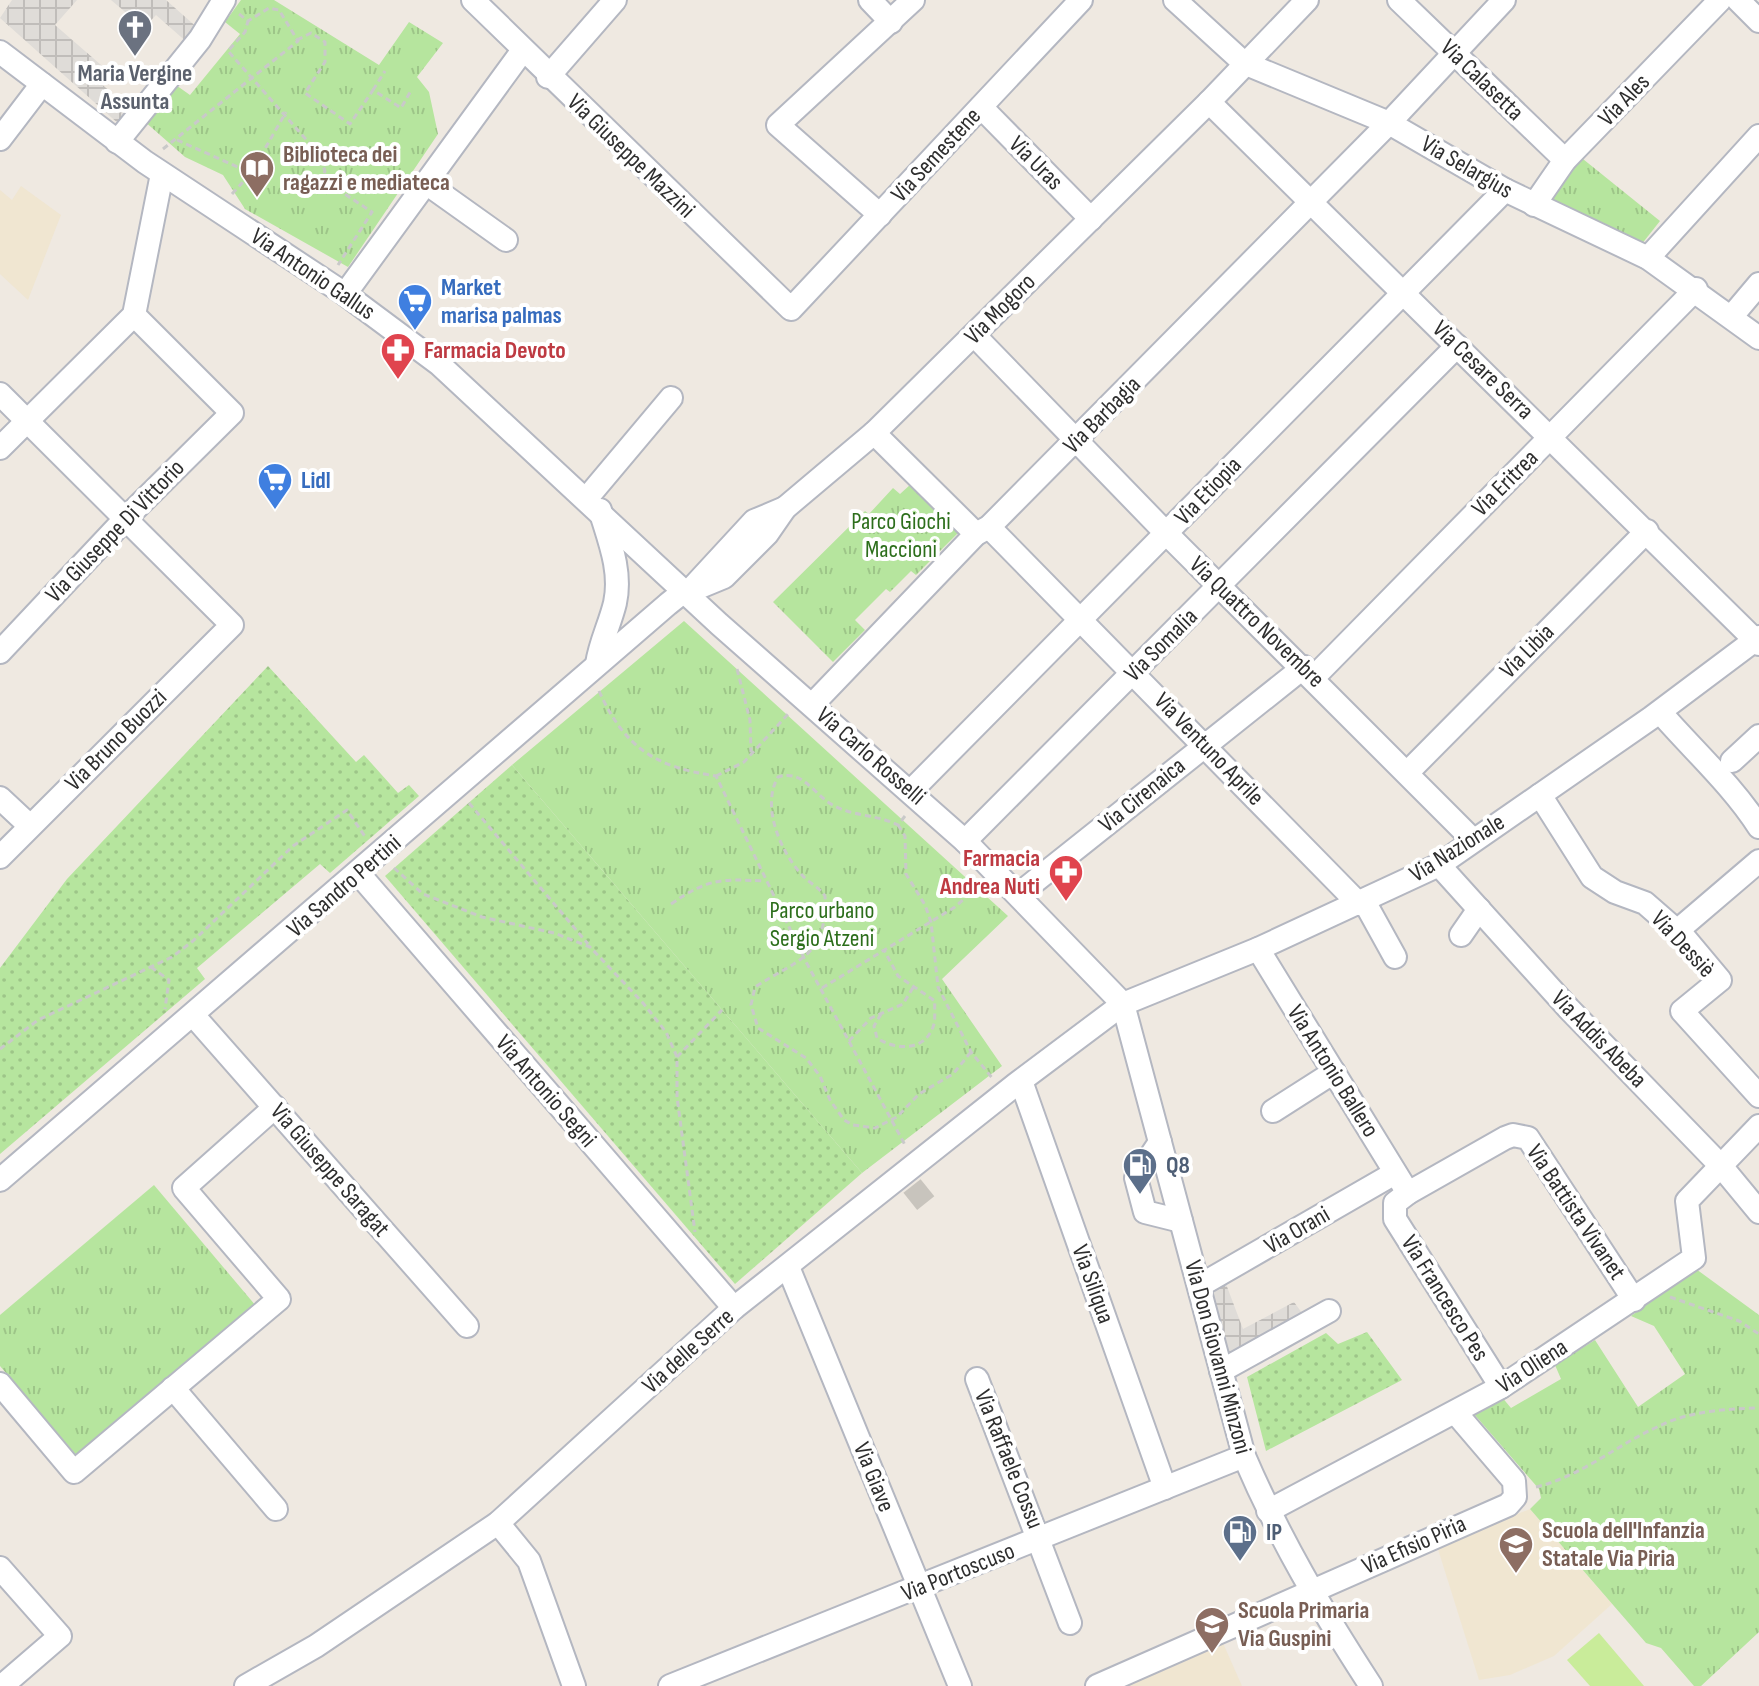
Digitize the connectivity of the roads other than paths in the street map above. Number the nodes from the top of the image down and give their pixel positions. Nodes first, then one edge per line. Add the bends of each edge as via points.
1 (473, 0) edge
2 (615, 0) edge
3 (870, 0) edge
4 (913, 0) edge
5 (1081, 0) edge
6 (1175, 0) edge
7 (1307, 0) edge
8 (1399, 0) edge
9 (1504, 0) edge
10 (1720, 0) edge
11 (1738, 0) edge
12 (221, 7) edge
13 (1759, 21) edge
14 (891, 22) junction
15 (523, 50) junction
16 (0, 52) edge
17 (1453, 52) junction
18 (1244, 63) junction
19 (548, 77) junction
20 (42, 84) junction
21 (1209, 102) junction
22 (981, 107) junction
23 (1389, 123) junction
24 (1759, 136) edge
25 (0, 139) edge
26 (117, 142) junction
27 (1565, 160) junction
28 (162, 174) junction
29 (426, 183) junction
30 (1505, 190) junction
31 (1312, 200) junction
32 (1534, 205) junction
33 (880, 215) junction
34 (1091, 219) junction
35 (506, 240) dead end
36 (1648, 258) junction
37 (1759, 284) edge
38 (1696, 289) junction
39 (1402, 291) junction
40 (345, 294) junction
41 (791, 309) joint
42 (134, 315) junction
43 (1732, 316) junction
44 (974, 335) junction
45 (1759, 338) edge
46 (1457, 346) junction
47 (0, 394) edge
48 (671, 398) dead end
49 (27, 420) junction
50 (874, 433) junction
51 (1551, 437) junction
52 (1076, 442) junction
53 (0, 448) edge
54 (598, 508) junction
55 (126, 518) junction
56 (982, 531) junction
57 (1647, 531) junction
58 (1167, 534) junction
59 (1220, 585) junction
60 (687, 592) junction
61 (1081, 619) junction
62 (1758, 640) edge
63 (0, 652) edge
64 (597, 664) junction
65 (1134, 672) junction
66 (1309, 672) junction
67 (812, 705) junction
68 (1660, 712) junction
69 (1759, 736) edge
70 (1205, 744) junction
71 (1732, 761) dead end
72 (1408, 772) junction
73 (911, 791) junction
74 (1540, 795) junction
75 (0, 798) edge
76 (30, 826) junction
77 (1759, 827) edge
78 (1473, 840) junction
79 (965, 841) junction
80 (0, 857) edge
81 (1759, 861) edge
82 (1439, 865) junction
83 (359, 874) junction
84 (1019, 894) junction
85 (1362, 903) junction
86 (1479, 909) junction
87 (1677, 931) junction
88 (1461, 935) dead end
89 (1258, 949) junction
90 (1395, 957) dead end
91 (1123, 1004) junction
92 (193, 1015) junction
93 (1334, 1072) junction
94 (1021, 1081) junction
95 (1759, 1096) edge
96 (275, 1107) junction
97 (1273, 1111) dead end
98 (1759, 1126) edge
99 (1160, 1142) junction
100 (1721, 1166) junction
101 (1395, 1173) junction
102 (0, 1180) edge
103 (1400, 1201) junction
104 (1759, 1212) edge
105 (1181, 1221) junction
106 (788, 1267) junction
107 (1199, 1286) junction
108 (1641, 1295) junction
109 (734, 1308) junction
110 (1329, 1311) dead end
111 (467, 1326) dead end
112 (1221, 1371) junction
113 (977, 1379) dead end
114 (0, 1384) edge
115 (1501, 1387) junction
116 (173, 1388) junction
117 (1455, 1412) junction
118 (1244, 1456) junction
119 (1165, 1488) junction
120 (276, 1509) dead end
121 (1268, 1511) junction
122 (498, 1523) junction
123 (1041, 1539) junction
124 (0, 1568) edge
125 (920, 1588) junction
126 (1310, 1591) junction
127 (1070, 1623) dead end
128 (2, 1686) edge
129 (246, 1686) edge
130 (574, 1686) edge
131 (670, 1686) edge
132 (960, 1686) edge
133 (1097, 1686) edge
134 (1371, 1686) edge

1 - 15 street, Via Giuseppe Mazzini
2 - 19 street
3 - 14 street
4 - 14 street
5 - 22 street, Via Semestene
6 - 18 street, Via Selargius
7 - 18 street, Via Mogoro
8 - 17 street, Via Calasetta
9 - 17 street, Via Barbagia
10 - 27 street, Via Ales
11 - 13 street
12 - 26 street
14 - 33 street via 778,125
15 - 19 street, Via Giuseppe Mazzini
15 - 29 street
16 - 20 street, Via Antonio Gallus
17 - 23 street, Via Barbagia
17 - 27 street, Via Calasetta
18 - 21 street, Via Mogoro
18 - 23 street, Via Selargius
19 - 41 street, Via Giuseppe Mazzini
20 - 25 street
20 - 26 street, Via Antonio Gallus
21 - 31 street, Via Cesare Serra
21 - 34 street, Via Mogoro
22 - 33 street, Via Semestene
22 - 34 street, Via Uras
23 - 30 street, Via Selargius
23 - 31 street, Via Barbagia
24 - 36 street
26 - 28 street, Via Antonio Gallus
27 - 32 street, Via Ales
28 - 40 street, Via Antonio Gallus
28 - 42 street
29 - 35 street
29 - 40 street
30 - 32 street, Via Selargius
30 - 39 street, Via Etiopia
31 - 39 street, Via Cesare Serra
31 - 52 street, Via Barbagia
32 - 36 street, Via Selargius
33 - 41 street, Via Semestene
34 - 44 street, Via Mogoro
36 - 38 street, Via Selargius
37 - 43 street
38 - 43 street, Via Selargius
38 - 51 street, Via Eritrea
39 - 46 street, Via Cesare Serra
39 - 58 street, Via Etiopia
40 - 54 street, Via Antonio Gallus via 439,364
42 - 49 street
42 - 55 street, Via Giuseppe Di Vittorio via 232,413
43 - 45 street, Via Selargius
44 - 50 street, Via Mogoro
44 - 52 street, Via Quattro Novembre
46 - 51 street, Via Cesare Serra
46 - 59 street, Via Somalia
47 - 49 street
48 - 54 street
49 - 53 street
49 - 55 street
50 - 56 street, Via Ventuno Aprile
50 - 60 street, Via Mogoro via 785,508 754,521
51 - 57 street, Via Cesare Serra
51 - 66 street, Via Eritrea
52 - 56 street, Via Barbagia
52 - 58 street, Via Quattro Novembre
54 - 60 street, Via Carlo Rosselli
54 - 64 street via 618,583
55 - 63 street, Via Giuseppe Di Vittorio
55 - 76 street, Via Bruno Buozzi via 232,625
56 - 61 street, Via Ventuno Aprile
56 - 67 street, Via Barbagia
57 - 62 street, Via Cesare Serra
57 - 72 street, Via Libia
58 - 59 street, Via Quattro Novembre
58 - 61 street, Via Etiopia
59 - 65 street, Via Somalia
59 - 66 street, Via Quattro Novembre
60 - 64 street, Via Sandro Pertini
60 - 67 street, Via Carlo Rosselli
61 - 65 street, Via Ventuno Aprile
61 - 73 street, Via Etiopia
62 - 68 street, Via Nazionale
64 - 83 street, Via Sandro Pertini
65 - 70 street, Via Ventuno Aprile
65 - 79 street, Via Somalia
66 - 70 street, Via Cirenaica
66 - 72 street, Via Quattro Novembre
67 - 73 street, Via Carlo Rosselli
68 - 74 street, Via Nazionale
68 - 77 street via 1738,794
69 - 71 street
70 - 84 street, Via Cirenaica
70 - 85 street, Via Ventuno Aprile
72 - 78 street, Via Quattro Novembre
73 - 79 street, Via Carlo Rosselli
74 - 78 street, Via Nazionale
74 - 87 street, Via Dessiè via 1592,877 1645,903
75 - 76 street
76 - 80 street, Via Bruno Buozzi
78 - 82 street, Via Nazionale
79 - 84 street, Via Carlo Rosselli
81 - 87 street
82 - 85 street, Via Nazionale
82 - 86 street, Via Addis Abeba
83 - 92 street, Via Sandro Pertini
83 - 109 street, Via Antonio Segni
84 - 91 street, Via Carlo Rosselli
85 - 89 street, Via Nazionale
85 - 90 street, Via Ventuno Aprile
86 - 88 street
86 - 100 street, Via Addis Abeba
87 - 95 street, Via Dessiè via 1720,980 1682,1011
89 - 91 street, Via Nazionale
89 - 93 street, Via Antonio Ballero
91 - 94 street, Via delle Serre
91 - 99 street, Via Don Giovanni Minzoni
92 - 96 street, Via Giuseppe Saragat
92 - 102 street, Via Sandro Pertini
93 - 97 street
93 - 101 street, Via Antonio Ballero
94 - 106 street, Via delle Serre via 908,1180
94 - 119 street, Via Siliqua
96 - 111 street, Via Giuseppe Saragat
96 - 116 street via 184,1188 279,1299
98 - 100 street
99 - 105 street, Via Don Giovanni Minzoni
99 - 105 street via 1136,1178 1145,1212
100 - 104 street, Via Addis Abeba
100 - 108 street, Via Oliena via 1687,1201 1694,1258
101 - 103 street, Via Antonio Ballero
101 - 107 street, Via Orani
103 - 108 street, Via Battista Vivanet via 1513,1135 1535,1143
103 - 115 street, Via Francesco Pes via 1395,1219
105 - 107 street, Via Don Giovanni Minzoni
106 - 109 street, Via delle Serre
106 - 125 street, Via Giave
107 - 112 street, Via Don Giovanni Minzoni
108 - 115 street, Via Oliena
109 - 122 street, Via delle Serre
110 - 112 street
112 - 118 street, Via Don Giovanni Minzoni
113 - 123 street, Via Raffaele Cossu
114 - 116 street via 74,1472
115 - 117 street, Via Oliena
116 - 120 street
117 - 121 street, Via Oliena
117 - 126 street, Via Efisio Piria via 1511,1476 1516,1494 1508,1505
118 - 119 street, Via Portoscuso
118 - 121 street, Via Don Giovanni Minzoni
119 - 123 street, Via Portoscuso
121 - 126 street, Via Don Giovanni Minzoni
122 - 129 street, Via delle Serre via 316,1646
122 - 130 street via 529,1561
123 - 125 street, Via Portoscuso
123 - 127 street, Via Raffaele Cossu
124 - 128 street via 60,1636
125 - 131 street, Via Portoscuso
125 - 132 street, Via Giave
126 - 133 street, Via Efisio Piria
126 - 134 street, Via Don Giovanni Minzoni

